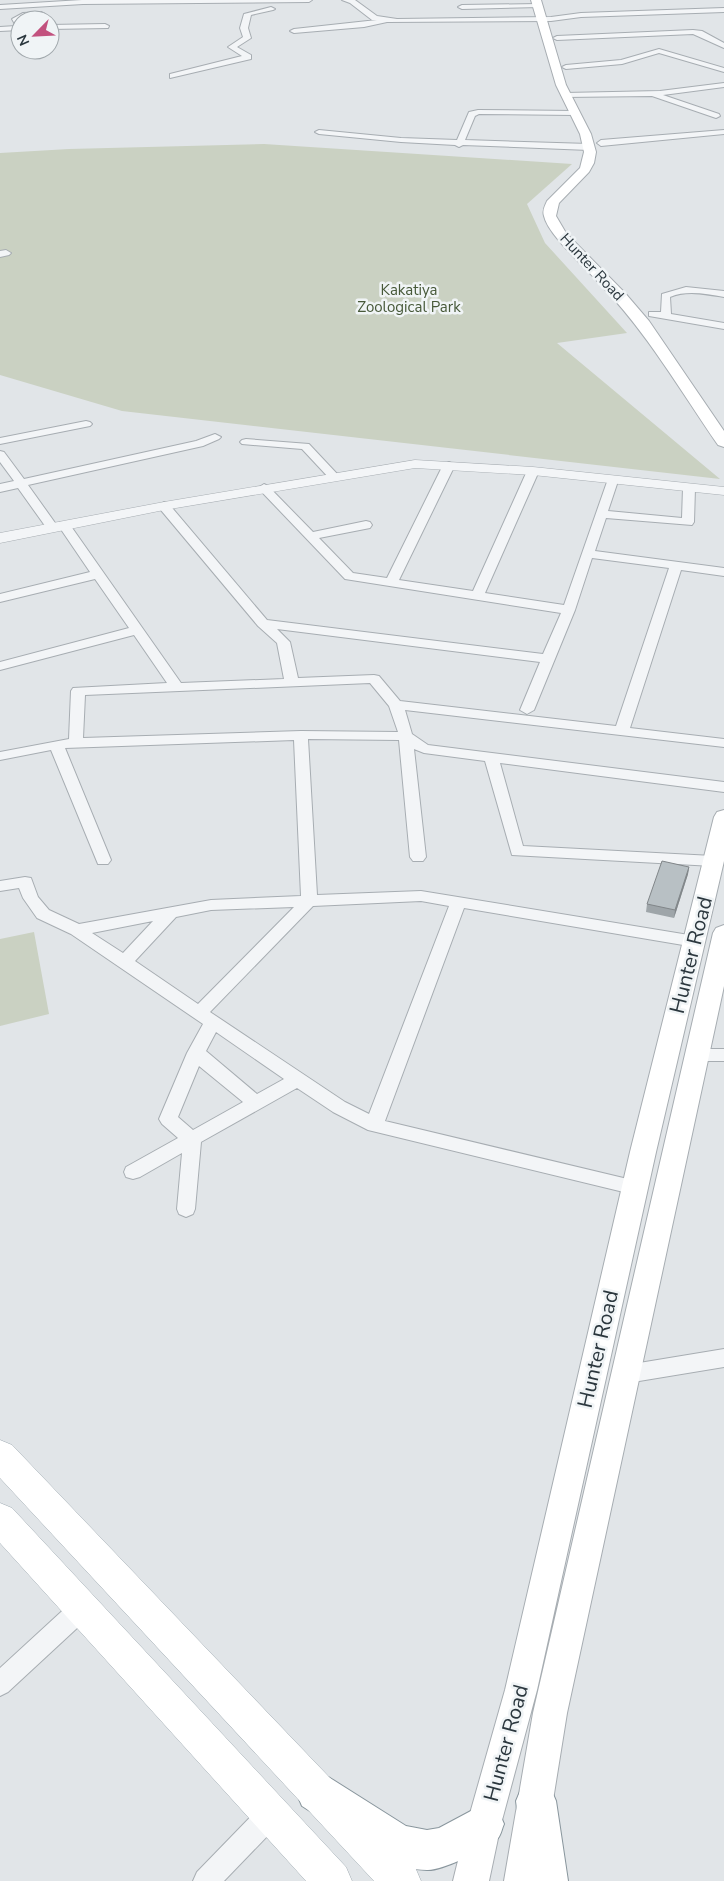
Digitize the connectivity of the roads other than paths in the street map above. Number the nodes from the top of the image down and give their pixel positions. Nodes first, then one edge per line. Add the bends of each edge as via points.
1 (3, 0) edge
2 (181, 0) edge
3 (309, 0) edge
4 (345, 0) edge
5 (51, 2) edge
6 (82, 2) junction
7 (284, 2) junction
8 (9, 6) junction
9 (0, 7) edge
10 (462, 7) dead end
11 (542, 10) edge
12 (724, 10) edge
13 (581, 15) joint
14 (80, 19) junction
15 (384, 21) junction
16 (60, 24) edge
17 (105, 26) dead end
18 (294, 32) dead end
19 (556, 38) junction
20 (724, 46) edge
21 (566, 67) junction
22 (724, 70) edge
23 (173, 76) dead end
24 (724, 85) edge
25 (707, 88) junction
26 (652, 93) junction
27 (724, 93) edge
28 (570, 94) junction
29 (574, 113) junction
30 (716, 116) dead end
31 (318, 132) dead end
32 (724, 132) edge
33 (459, 144) junction
34 (598, 149) junction
35 (600, 172) dead end
36 (619, 287) junction
37 (724, 294) edge
38 (665, 322) junction
39 (724, 326) edge
40 (86, 424) dead end
41 (215, 437) dead end
42 (0, 441) edge
43 (246, 442) dead end
44 (724, 442) edge
45 (0, 454) edge
46 (449, 465) junction
47 (533, 471) junction
48 (334, 477) junction
49 (612, 481) junction
50 (22, 483) junction
51 (0, 488) edge
52 (264, 488) junction
53 (689, 488) junction
54 (724, 491) edge
55 (164, 506) junction
56 (601, 514) junction
57 (366, 524) dead end
58 (58, 526) junction
59 (310, 536) junction
60 (0, 538) edge
61 (588, 554) junction
62 (676, 565) junction
63 (724, 572) edge
64 (98, 574) junction
65 (391, 583) junction
66 (477, 596) junction
67 (0, 598) edge
68 (569, 610) junction
69 (263, 622) junction
70 (137, 630) junction
71 (548, 659) junction
72 (0, 666) edge
73 (292, 682) junction
74 (176, 686) junction
75 (396, 705) junction
76 (527, 710) dead end
77 (622, 731) junction
78 (301, 735) junction
79 (406, 736) junction
80 (76, 743) junction
81 (724, 744) edge
82 (56, 745) junction
83 (0, 756) edge
84 (491, 757) junction
85 (724, 787) edge
86 (724, 816) edge
87 (418, 857) dead end
88 (103, 860) dead end
89 (713, 861) junction
90 (0, 886) edge
91 (309, 901) junction
92 (458, 902) junction
93 (171, 912) junction
94 (77, 930) junction
95 (724, 933) edge
96 (695, 941) junction
97 (124, 961) junction
98 (206, 1016) junction
99 (196, 1053) junction
100 (710, 1055) edge
101 (298, 1079) junction
102 (256, 1103) junction
103 (374, 1126) junction
104 (192, 1139) junction
105 (133, 1172) dead end
106 (636, 1188) junction
107 (186, 1210) dead end
108 (724, 1358) edge
109 (628, 1374) junction
110 (0, 1455) edge
111 (0, 1520) edge
112 (82, 1609) junction
113 (0, 1684) edge
114 (316, 1792) junction
115 (536, 1801) junction
116 (270, 1815) junction
117 (484, 1824) junction
118 (206, 1881) edge
119 (332, 1881) edge
120 (401, 1881) edge
121 (472, 1881) edge
122 (522, 1881) edge
123 (547, 1881) edge

1 - 8 street
2 - 6 street
2 - 7 street
3 - 7 street
4 - 15 street
5 - 6 street
5 - 8 street
6 - 14 street
7 - 23 street via 282,7 248,14 244,28 247,38 232,47 248,57
8 - 9 street
10 - 11 street
11 - 13 street
11 - 15 street
11 - 19 main road
11 - 28 main road via 557,78
12 - 13 street via 653,9
14 - 16 street
14 - 17 street
15 - 18 street
19 - 20 street via 693,32
19 - 21 main road
21 - 22 street via 622,62 659,51
21 - 28 main road
24 - 25 street
25 - 26 street
25 - 27 street
26 - 28 street
26 - 30 street
28 - 29 main road
28 - 34 main road
29 - 33 street via 478,112 472,114
29 - 34 main road
31 - 33 street
32 - 34 street
33 - 34 street
34 - 36 main road, Hunter Road via 586,168 553,201 550,216 561,234
35 - 36 main road, Hunter Road via 568,200 563,211 567,224
36 - 38 main road, Hunter Road
36 - 44 main road, Hunter Road
37 - 38 street via 674,291 665,296
38 - 39 street
40 - 42 street
41 - 50 street via 199,444
43 - 48 street via 305,446
45 - 50 street
46 - 47 street
46 - 48 street via 415,464
46 - 65 street
47 - 49 street
47 - 66 street
48 - 52 street
49 - 53 street
49 - 56 street
50 - 51 street
50 - 58 street
52 - 55 street
52 - 59 street
53 - 54 street
53 - 56 street via 688,522
55 - 58 street
55 - 69 street
56 - 61 street
57 - 59 street
58 - 60 street
58 - 64 street
59 - 65 street via 348,576
61 - 62 street
61 - 68 street
62 - 63 street
62 - 77 street
64 - 67 street
64 - 70 street
65 - 66 street
66 - 68 street
68 - 71 street
69 - 71 street
69 - 73 street via 283,642
70 - 72 street
70 - 74 street
71 - 76 street
73 - 74 street
73 - 75 street via 374,679
74 - 80 street via 78,691
75 - 77 street
75 - 79 street
77 - 81 street
78 - 79 street
78 - 80 street
78 - 91 street
79 - 84 street via 424,749
79 - 87 street
80 - 82 street
82 - 83 street
82 - 88 street
84 - 85 street
84 - 89 street via 517,851
86 - 89 main road, Hunter Road
89 - 96 main road, Hunter Road
90 - 94 street via 25,882 31,898 43,914
91 - 92 street via 421,896
91 - 93 street via 211,905
91 - 98 street
92 - 96 street
92 - 103 street
93 - 94 street
93 - 97 street
94 - 97 street
95 - 100 main road, Hunter Road
96 - 106 main road, Hunter Road
97 - 98 street
98 - 99 street
98 - 101 street
99 - 102 street
99 - 104 street via 168,1119
100 - 109 main road, Hunter Road
101 - 102 street
101 - 103 street
102 - 104 street
103 - 106 street
104 - 105 street
104 - 107 street
106 - 117 main road, Hunter Road via 521,1690
108 - 109 street
109 - 115 main road, Hunter Road via 550,1713
110 - 114 main road
111 - 112 main road
112 - 113 street
112 - 116 main road
114 - 117 highway via 399,1845 427,1850 445,1847
114 - 120 main road
115 - 122 main road, Hunter Road
115 - 123 highway
116 - 118 street
116 - 119 main road
117 - 121 main road, Hunter Road

